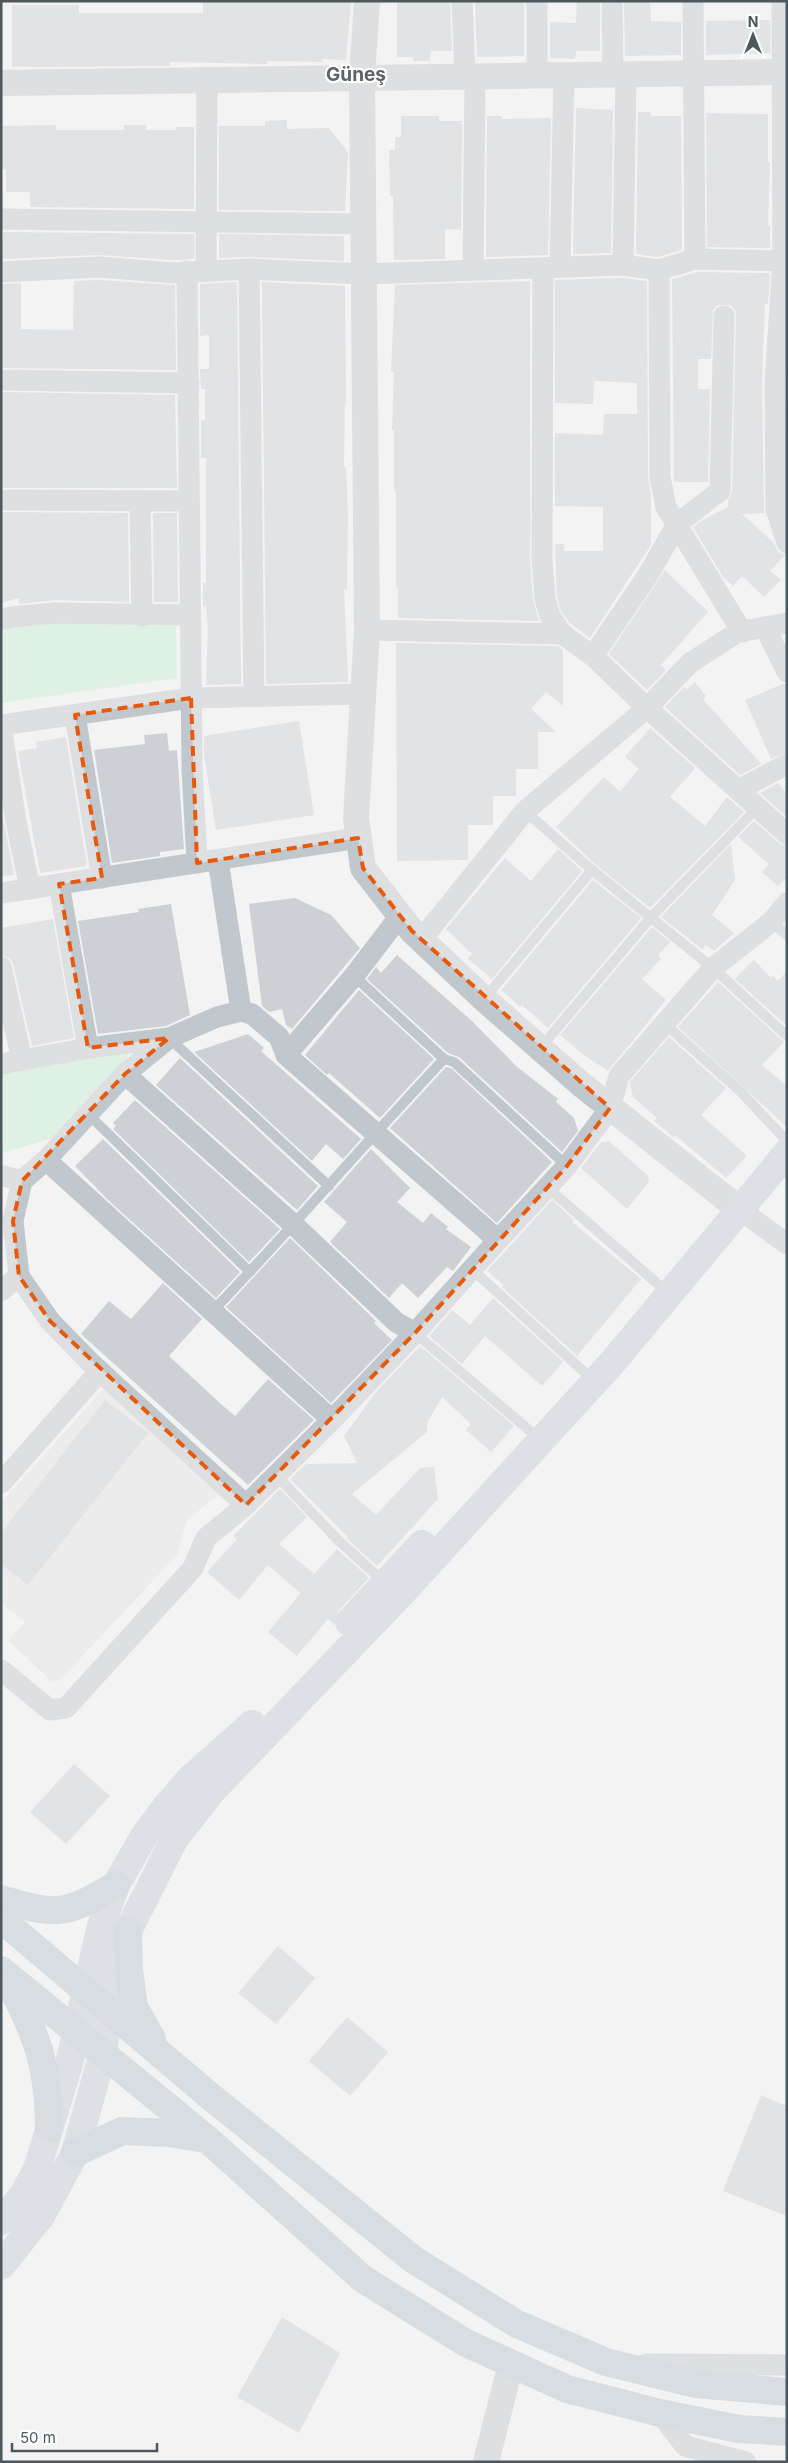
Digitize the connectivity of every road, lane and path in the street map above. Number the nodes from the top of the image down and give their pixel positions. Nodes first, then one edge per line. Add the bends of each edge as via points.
1 (367, 1) edge
2 (462, 1) edge
3 (537, 1) edge
4 (612, 1) edge
5 (693, 1) edge
6 (782, 1) edge
7 (785, 72) edge
8 (620, 73) junction
9 (694, 73) junction
10 (537, 74) junction
11 (564, 74) junction
12 (470, 76) junction
13 (362, 77) junction
14 (207, 80) junction
15 (1, 83) edge
16 (1, 219) edge
17 (205, 221) junction
18 (364, 224) junction
19 (695, 259) junction
20 (785, 261) edge
21 (623, 265) junction
22 (552, 267) junction
23 (249, 269) junction
24 (473, 269) junction
25 (197, 270) junction
26 (658, 270) junction
27 (1, 272) edge
28 (365, 274) junction
29 (724, 316) dead end
30 (1, 380) edge
31 (781, 381) edge
32 (189, 383) junction
33 (1, 500) edge
34 (140, 501) junction
35 (189, 502) junction
36 (781, 508) edge
37 (677, 524) junction
38 (787, 543) edge
39 (190, 615) junction
40 (142, 616) junction
41 (1, 620) edge
42 (787, 623) edge
43 (765, 627) junction
44 (367, 630) junction
45 (742, 632) junction
46 (562, 634) junction
47 (593, 656) junction
48 (787, 672) edge
49 (364, 694) junction
50 (254, 697) junction
51 (191, 698) junction
52 (647, 708) junction
53 (75, 715) junction
54 (1, 726) edge
55 (787, 764) edge
56 (738, 790) junction
57 (758, 807) junction
58 (525, 811) junction
59 (787, 834) edge
60 (358, 838) junction
61 (218, 860) junction
62 (197, 863) junction
63 (592, 870) junction
64 (102, 878) junction
65 (59, 884) junction
66 (30, 889) junction
67 (1, 893) edge
68 (787, 904) edge
69 (652, 916) junction
70 (399, 917) junction
71 (779, 929) edge
72 (421, 940) junction
73 (1, 967) edge
74 (714, 968) junction
75 (354, 976) junction
76 (484, 999) junction
77 (241, 1012) junction
78 (665, 1024) junction
79 (787, 1036) edge
80 (168, 1038) junction
81 (88, 1048) junction
82 (540, 1048) junction
83 (286, 1055) junction
84 (444, 1059) junction
85 (22, 1060) junction
86 (1, 1064) edge
87 (125, 1074) junction
88 (610, 1108) junction
89 (88, 1114) junction
90 (374, 1134) junction
91 (785, 1141) edge
92 (46, 1160) junction
93 (567, 1166) junction
94 (1, 1175) edge
95 (22, 1182) junction
96 (329, 1186) junction
97 (547, 1187) junction
98 (733, 1205) junction
99 (294, 1225) junction
100 (498, 1240) junction
101 (787, 1244) edge
102 (472, 1269) junction
103 (250, 1272) junction
104 (18, 1276) junction
105 (659, 1284) junction
106 (1, 1291) edge
107 (212, 1312) junction
108 (415, 1333) junction
109 (583, 1370) junction
110 (100, 1372) junction
111 (332, 1420) junction
112 (530, 1430) junction
113 (276, 1475) junction
114 (1, 1483) edge
115 (246, 1505) junction
116 (385, 1583) junction
117 (1, 1670) edge
118 (116, 1885) junction
119 (1, 1899) edge
120 (1, 1919) edge
121 (128, 1931) junction
122 (1, 1970) edge
123 (87, 1991) junction
124 (109, 2010) junction
125 (76, 2031) junction
126 (103, 2053) junction
127 (162, 2055) junction
128 (49, 2128) junction
129 (207, 2139) junction
130 (75, 2153) junction
131 (5, 2210) edge
132 (1, 2266) edge
133 (606, 2362) junction
134 (511, 2364) junction
135 (787, 2364) edge
136 (787, 2392) edge
137 (660, 2413) junction
138 (787, 2432) edge
139 (684, 2454) edge
140 (486, 2462) edge
141 (746, 2462) edge

1 - 13 street
2 - 12 street
3 - 10 street
4 - 8 street
5 - 9 street
6 - 7 street
7 - 9 street
7 - 20 street
8 - 9 street
8 - 11 street
8 - 21 street
9 - 19 street
10 - 11 street
10 - 12 street
11 - 22 street
12 - 13 street
12 - 24 street
13 - 14 street
13 - 18 street
14 - 15 street
14 - 17 street
16 - 17 street
17 - 18 street
17 - 25 street
18 - 28 street
19 - 20 street
19 - 26 street
20 - 31 street
21 - 22 street
21 - 26 street
22 - 24 street
22 - 46 street via 542,560 544,599
23 - 25 street
23 - 28 street
23 - 50 street
24 - 28 street
25 - 27 street via 174,273 99,268
25 - 32 street
26 - 37 street via 660,477 666,507
28 - 44 street
29 - 37 street via 720,491
30 - 32 street
31 - 36 street
32 - 35 street
33 - 34 street
34 - 35 street
34 - 40 street
35 - 39 street
36 - 38 street
37 - 45 street
37 - 47 street via 648,575
39 - 40 street
39 - 51 street
40 - 41 street via 55,613
42 - 43 street
43 - 45 street
43 - 48 street
44 - 46 street
44 - 49 street
45 - 52 street via 690,663
46 - 47 street
47 - 52 street
49 - 50 street
49 - 60 street via 356,818
50 - 51 street
51 - 53 street
51 - 62 street
52 - 56 street
52 - 58 street
53 - 54 street
53 - 64 street
54 - 66 street
55 - 56 street
56 - 57 street
57 - 59 street
57 - 69 lane
58 - 63 lane
58 - 72 street
60 - 61 street
60 - 70 street via 363,868
61 - 62 street
61 - 77 street
62 - 64 street
63 - 69 lane
63 - 76 lane
64 - 65 street
65 - 66 street
65 - 81 street
66 - 67 street
68 - 71 street
69 - 74 lane
69 - 82 lane
70 - 72 street
70 - 75 street
71 - 74 street
72 - 76 street
73 - 85 street
74 - 78 street
74 - 79 lane
75 - 83 street
75 - 84 lane
76 - 82 street
77 - 80 street via 217,1017
77 - 83 street via 252,1014 279,1037
78 - 88 street via 619,1076
78 - 91 lane via 742,1092
80 - 81 street
80 - 87 street
80 - 96 lane
81 - 85 street
82 - 88 street
83 - 90 street
84 - 90 lane
84 - 93 lane via 454,1062
85 - 86 street
87 - 89 street
87 - 99 street
88 - 93 street
88 - 98 street
89 - 92 street
89 - 103 lane
90 - 96 lane
90 - 100 street
91 - 98 main road
92 - 95 street
92 - 107 street
93 - 97 street
94 - 95 street
95 - 104 street via 13,1221
96 - 99 lane
97 - 100 street
97 - 105 lane
98 - 101 street
98 - 105 main road
98 - 121 main road via 611,1364 400,1595 211,1792 174,1840
99 - 103 lane
99 - 108 street via 396,1322
100 - 102 street
102 - 108 street
102 - 109 lane
103 - 107 lane
104 - 106 street
104 - 110 street via 50,1321
105 - 109 main road
107 - 111 street
108 - 111 street
108 - 112 lane
109 - 112 main road
110 - 114 street
110 - 115 street
111 - 113 street
112 - 116 main road
113 - 115 street
113 - 116 lane via 339,1541
115 - 117 street via 206,1538 193,1568 66,1708 50,1710
116 - 118 main road via 236,1740 190,1779 143,1838
118 - 119 main road via 83,1905 63,1910 42,1910
118 - 123 main road via 102,1926
120 - 123 main road
121 - 124 main road
121 - 127 main road via 134,2007
122 - 125 main road
122 - 128 main road via 27,2015 40,2046 49,2092
123 - 124 main road
123 - 125 main road
124 - 126 main road
124 - 127 main road
125 - 126 main road
125 - 128 main road
126 - 129 main road
126 - 130 main road
127 - 133 main road via 414,2260 517,2324
128 - 131 main road via 38,2169 23,2195
129 - 130 main road via 122,2131
129 - 134 main road via 363,2279 466,2343
130 - 132 main road via 41,2216
133 - 135 street via 700,2366
133 - 136 main road via 695,2384
134 - 137 main road via 566,2389
134 - 140 street
137 - 138 main road via 739,2429
137 - 139 street
139 - 141 street

